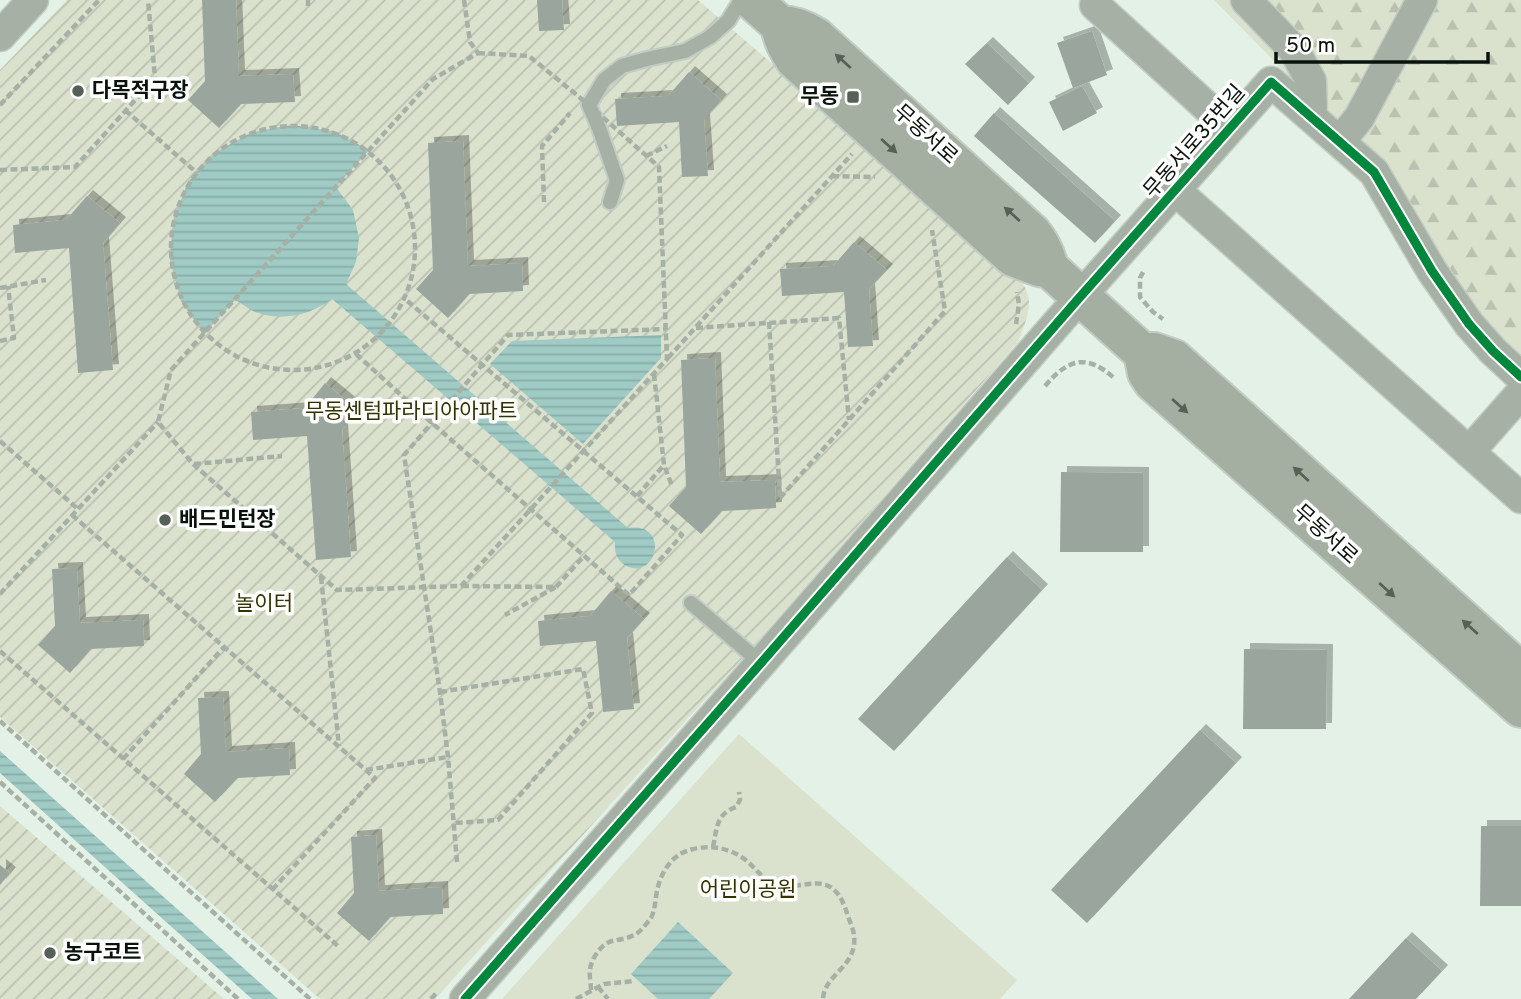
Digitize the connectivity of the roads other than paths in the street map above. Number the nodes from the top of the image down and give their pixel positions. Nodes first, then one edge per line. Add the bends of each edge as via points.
1 (33, 0) edge
2 (741, 0) edge
3 (1246, 0) edge
4 (1422, 0) edge
5 (1095, 5) dead end
6 (760, 6) edge
7 (0, 36) edge
8 (1312, 117) junction
9 (1230, 128) junction
10 (1340, 141) junction
11 (1175, 190) junction
12 (610, 202) dead end
13 (1080, 297) junction
14 (1143, 353) junction
15 (1521, 377) edge
16 (1521, 393) edge
17 (1469, 452) junction
18 (1521, 498) edge
19 (691, 603) dead end
20 (761, 663) junction
21 (1521, 672) edge
22 (1521, 708) edge
23 (465, 999) edge

1 - 7 street
2 - 12 lane via 728,21 710,37 685,51 622,66 585,102 617,180
3 - 8 street via 1294,50 1311,81
4 - 10 street via 1359,118
5 - 9 street
6 - 13 main road, 무동서로 via 816,37 1012,214 1040,243 1049,268
8 - 9 street, 무동서로35번길 via 1271,82
8 - 10 street, 무동서로35번길
9 - 11 street, 무동서로35번길
10 - 15 street, 무동서로35번길 via 1374,173 1469,324
11 - 13 street, 무동서로35번길
11 - 17 street, 무동서로35번길
13 - 14 main road, 무동서로
13 - 20 street, 무동서로35번길
21 -> 14 main road, 무동서로 via 1174,359
14 -> 22 main road, 무동서로 via 1153,382
16 - 17 street
17 - 18 street, 무동서로35번길
19 - 20 lane
20 - 23 street, 무동서로35번길

